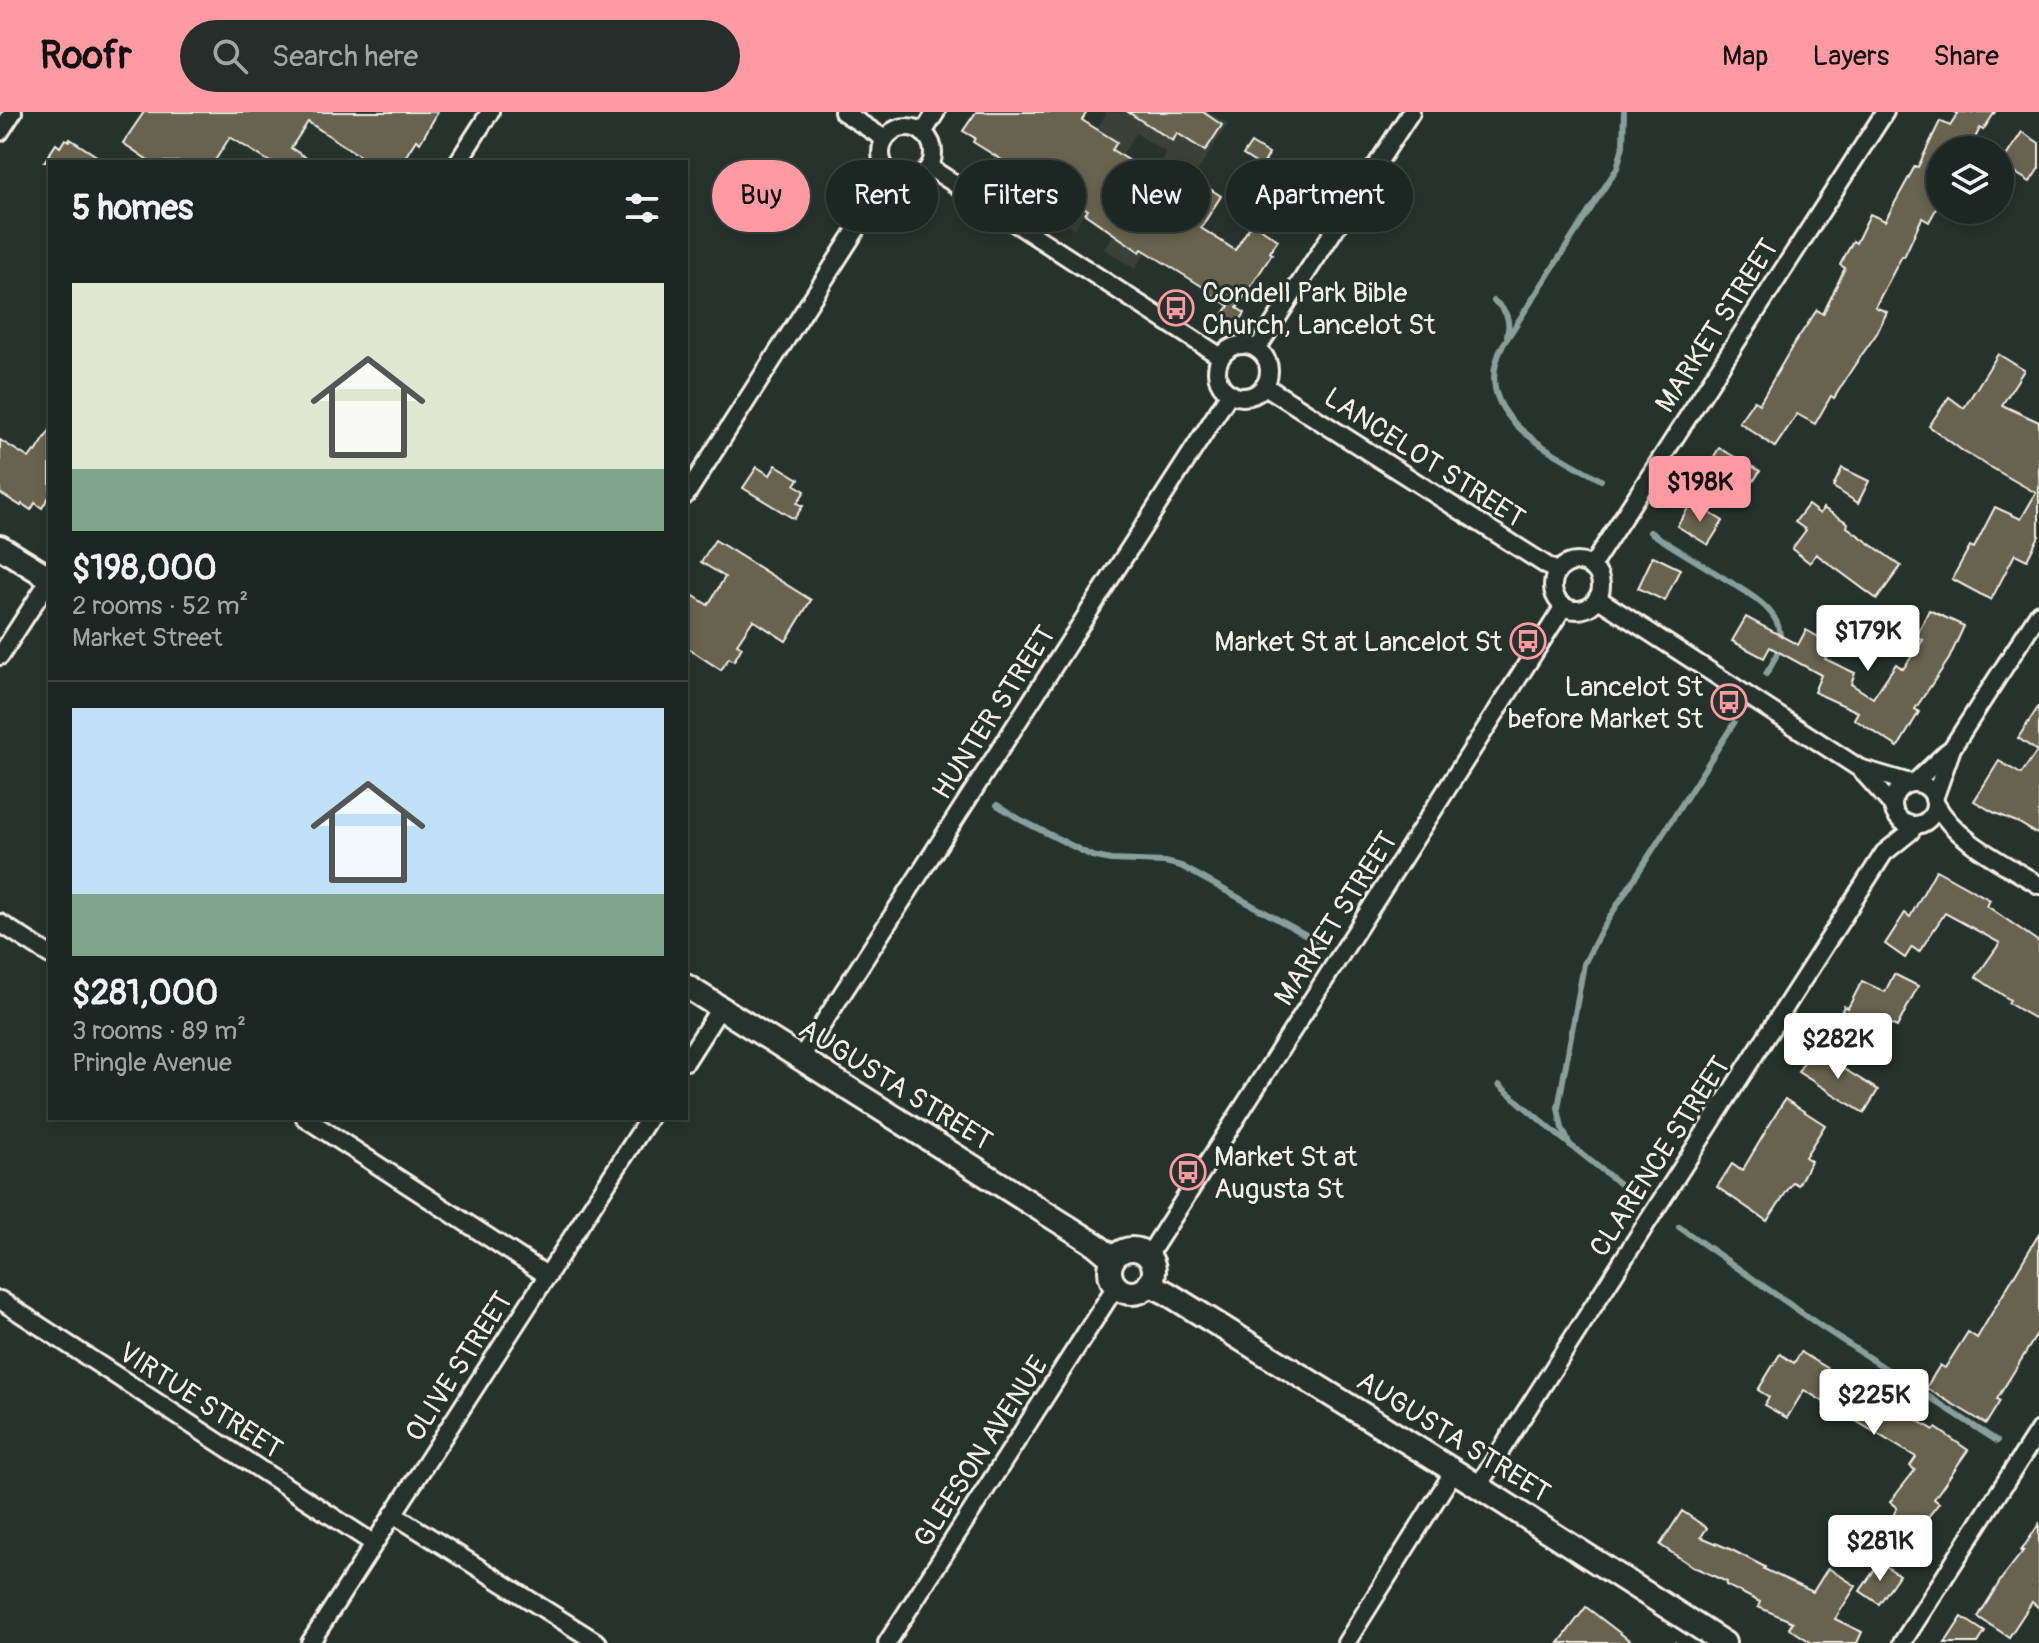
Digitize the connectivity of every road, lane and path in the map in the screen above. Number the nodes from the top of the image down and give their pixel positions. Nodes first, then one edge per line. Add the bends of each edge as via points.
1 (13, 112) edge
2 (490, 112) edge
3 (843, 112) edge
4 (936, 112) edge
5 (1411, 112) edge
6 (1885, 112) edge
7 (0, 132) edge
8 (923, 133) junction
9 (885, 139) junction
10 (459, 160) edge
11 (882, 160) edge
12 (931, 160) edge
13 (938, 173) edge
14 (855, 232) edge
15 (1257, 349) junction
16 (1221, 357) junction
17 (1265, 386) junction
18 (1230, 393) junction
19 (688, 492) edge
20 (0, 547) edge
21 (1591, 567) junction
22 (1557, 572) junction
23 (48, 578) edge
24 (48, 582) edge
25 (1597, 598) junction
26 (1564, 606) junction
27 (2039, 613) edge
28 (0, 656) edge
29 (1952, 748) junction
30 (1859, 768) junction
31 (1912, 783) junction
32 (1935, 801) junction
33 (1894, 809) junction
34 (1917, 824) junction
35 (1961, 835) junction
36 (1884, 853) junction
37 (2039, 885) edge
38 (0, 923) edge
39 (48, 954) edge
40 (688, 987) edge
41 (720, 1008) junction
42 (688, 1058) edge
43 (800, 1059) junction
44 (308, 1120) edge
45 (648, 1120) edge
46 (1148, 1256) junction
47 (1113, 1259) junction
48 (548, 1276) junction
49 (1149, 1284) junction
50 (1116, 1286) junction
51 (0, 1300) edge
52 (2039, 1430) edge
53 (1454, 1471) junction
54 (1478, 1486) junction
55 (393, 1514) junction
56 (373, 1543) junction
57 (1713, 1640) edge
58 (310, 1643) edge
59 (598, 1643) edge
60 (887, 1643) edge
61 (1346, 1643) edge
62 (1902, 1643) edge

1 - 7 street
2 - 10 street
3 - 9 street
4 - 8 street
5 - 15 street
6 - 21 street, MARKET STREET
8 - 9 street via 907,127
8 - 12 street via 933,152
9 - 11 street
13 - 16 street
14 - 19 street
15 - 16 street via 1242,345
15 - 17 street via 1270,370
16 - 18 street via 1219,380
17 - 18 street via 1245,397
17 - 22 street, LANCELOT STREET
18 - 43 street, HUNTER STREET
20 - 23 street
21 - 22 street via 1573,562
21 - 25 street via 1600,581
22 - 26 street via 1554,592
24 - 28 street
25 - 26 street via 1580,610
25 - 30 street
26 - 46 street, MARKET STREET
27 - 29 street
29 - 31 street
29 - 32 street
30 - 31 street
30 - 33 street
31 - 32 street via 1927,787
31 - 33 street via 1896,792
32 - 34 street via 1931,816
32 - 35 street
33 - 34 street via 1902,821
33 - 36 street, CLARENCE STREET
34 - 35 street
34 - 36 street, CLARENCE STREET
35 - 37 street
36 - 54 street, CLARENCE STREET
38 - 39 street
40 - 41 street, AUGUSTA STREET
41 - 42 street
41 - 43 street, AUGUSTA STREET
43 - 47 street, AUGUSTA STREET
44 - 48 street
45 - 48 street, OLIVE STREET
46 - 47 street via 1127,1249
46 - 49 street via 1154,1270
47 - 50 street via 1110,1276
48 - 55 street, OLIVE STREET
49 - 50 street via 1130,1293
49 - 53 street, AUGUSTA STREET
50 - 60 street, GLEESON AVENUE
51 - 56 street, VIRTUE STREET
52 - 62 street
53 - 54 street, AUGUSTA STREET
53 - 61 street
54 - 57 street, AUGUSTA STREET
55 - 56 street, OLIVE STREET
55 - 59 street
56 - 58 street, OLIVE STREET

